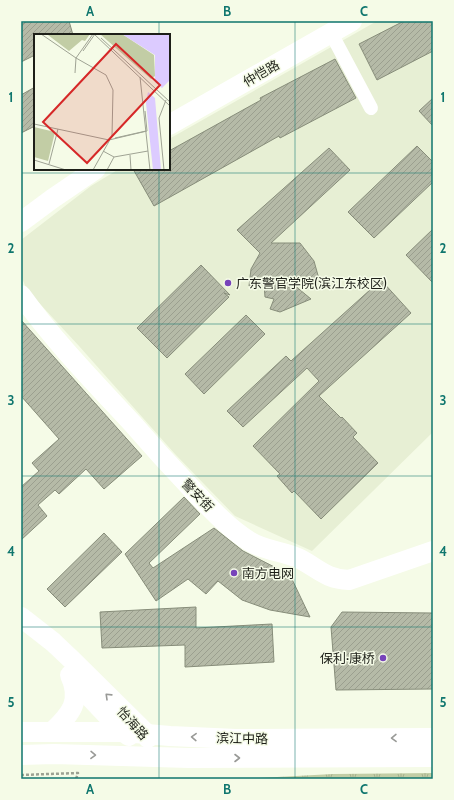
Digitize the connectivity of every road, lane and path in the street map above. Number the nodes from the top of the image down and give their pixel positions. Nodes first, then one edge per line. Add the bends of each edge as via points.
1 (352, 21) edge
2 (331, 29) edge
3 (371, 108) dead end
4 (170, 124) edge
5 (95, 170) edge
6 (21, 222) edge
7 (21, 295) edge
8 (433, 551) edge
9 (21, 618) edge
10 (21, 632) edge
11 (70, 675) junction
12 (21, 732) edge
13 (52, 732) junction
14 (123, 732) junction
15 (146, 733) junction
16 (433, 738) edge
17 (21, 755) edge
18 (156, 756) junction
19 (433, 757) edge
20 (21, 775) edge
21 (76, 779) edge

1 - 2 street, 仲恺路
2 - 3 street
2 - 4 street, 仲恺路
5 - 6 street
7 - 8 street, 警安街 via 168,464 220,518 250,542 299,559 338,580 349,580
15 -> 9 street, 怡海路 via 53,642
10 - 11 street, 怡海路
11 - 13 street via 76,696 72,708
11 - 14 street, 怡海路
12 - 13 street, 滨江中路
13 - 14 street, 滨江中路
14 - 15 street, 滨江中路
14 - 18 street, 怡海路
16 -> 15 street, 滨江中路 via 236,739
15 - 18 street, 怡海路
17 -> 18 street, 滨江中路
18 -> 19 street, 滨江中路
20 - 21 path via 78,773

